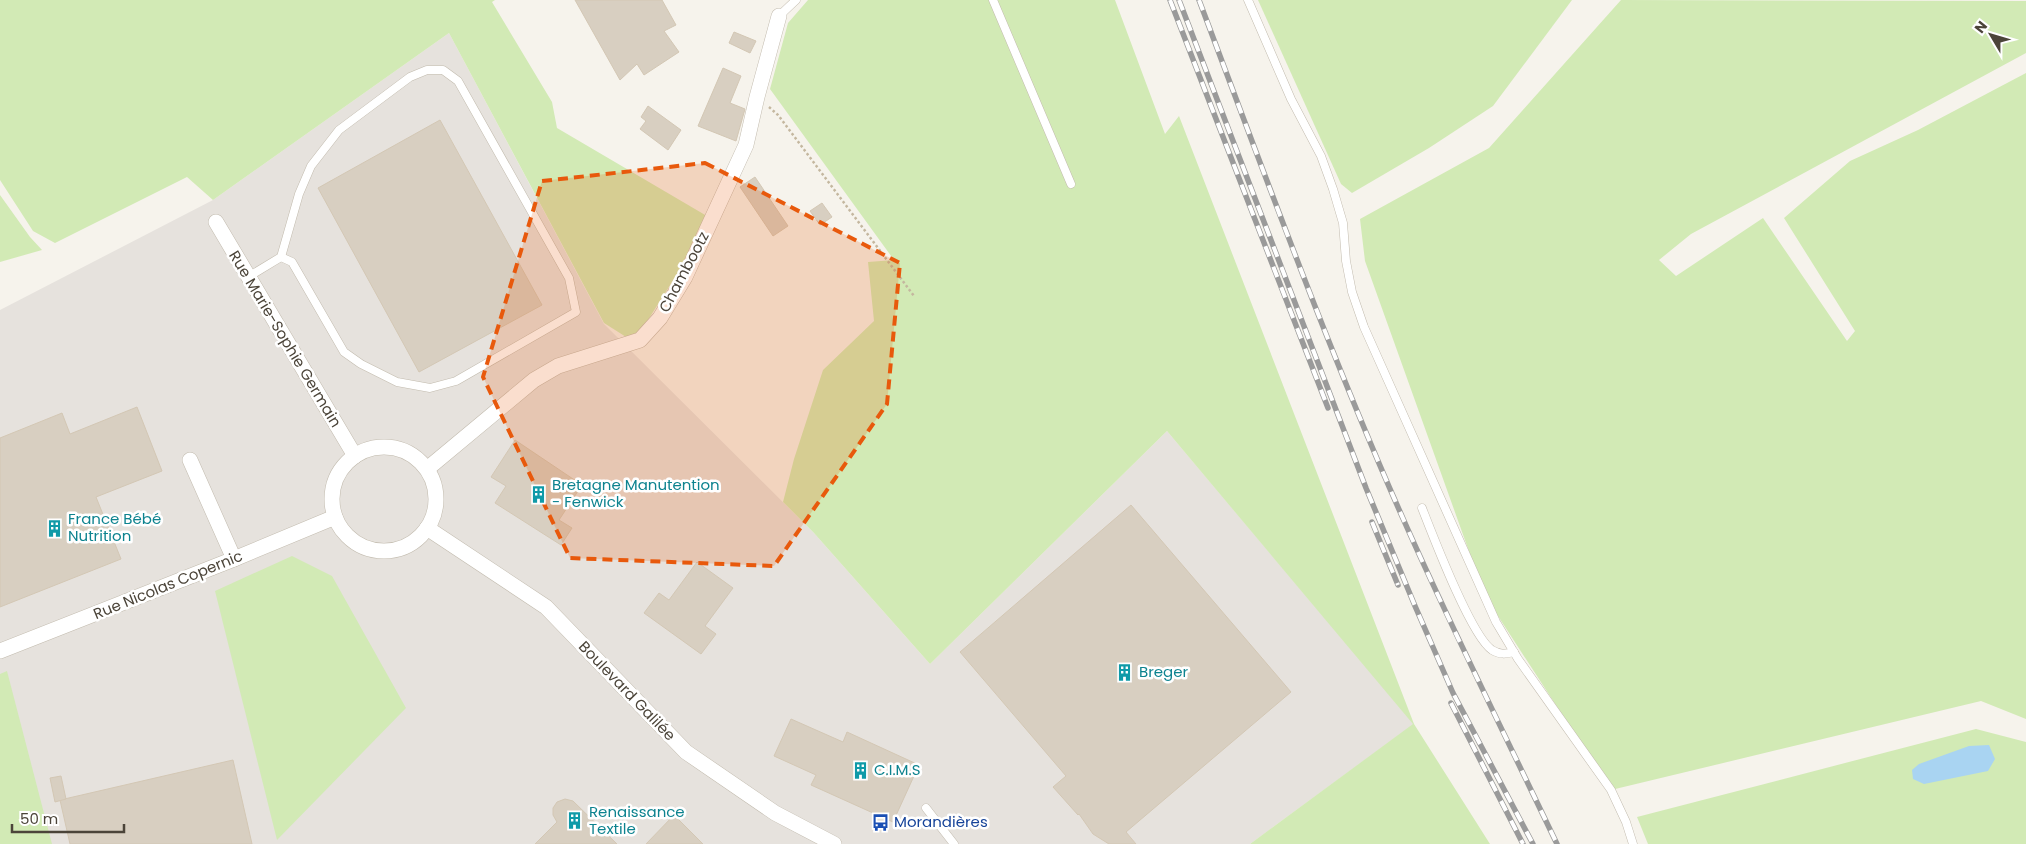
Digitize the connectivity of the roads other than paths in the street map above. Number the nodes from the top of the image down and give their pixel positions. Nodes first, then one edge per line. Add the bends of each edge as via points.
1 (796, 0) edge
2 (993, 0) edge
3 (1248, 0) edge
4 (780, 16) joint
5 (1071, 184) dead end
6 (216, 222) dead end
7 (281, 257) junction
8 (248, 277) junction
9 (355, 456) junction
10 (190, 460) dead end
11 (427, 469) junction
12 (1422, 508) dead end
13 (335, 517) junction
14 (427, 528) junction
15 (234, 559) junction
16 (0, 651) edge
17 (1514, 652) junction
18 (926, 808) dead end
19 (834, 844) edge
20 (954, 844) edge
21 (1633, 844) edge

1 - 4 lane
2 - 5 lane
3 - 17 lane via 1291,99 1321,156 1333,189 1343,223 1352,292 1364,327 1496,622
4 - 11 street, Chambootz via 756,97 746,145 686,277 660,318 640,340 558,366 534,380
6 - 8 street, Rue Marie-Sophie Germain
7 - 7 lane via 292,262 344,352 397,382 430,388 456,382 576,312 569,278 458,81 443,70 427,70 410,77 339,130 311,166 298,194
7 - 8 lane
8 - 9 street, Rue Marie-Sophie Germain
9 - 11 street via 385,447 401,450
9 - 13 street via 342,468 334,483
10 - 15 street
11 - 14 street via 435,488 435,509
12 - 17 lane via 1466,611 1482,640 1500,654
13 - 14 street via 342,531 354,542 369,549 385,551 401,548 416,540
13 - 15 street, Rue Nicolas Copernic
14 - 19 street, Boulevard Galilée via 546,607 686,752 775,813
15 - 16 street, Rue Nicolas Copernic
17 - 21 lane via 1611,790
18 - 20 lane

